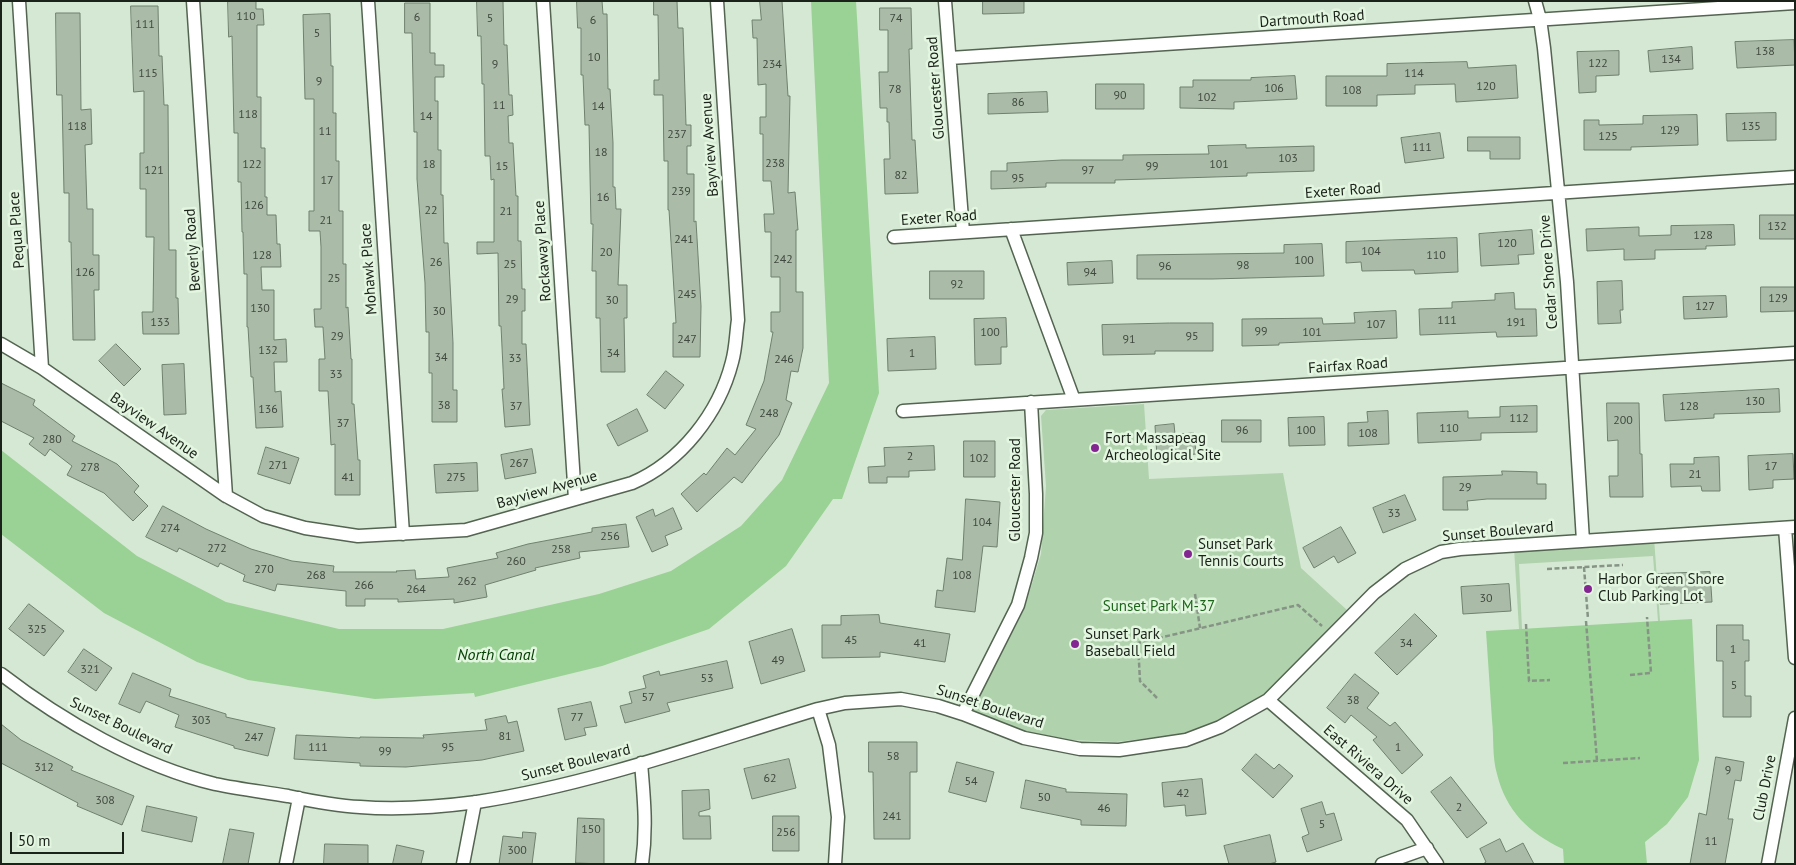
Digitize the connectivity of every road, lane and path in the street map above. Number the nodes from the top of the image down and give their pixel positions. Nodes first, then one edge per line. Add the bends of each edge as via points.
1 (20, 1) edge
2 (193, 1) edge
3 (368, 1) edge
4 (543, 1) edge
5 (717, 1) edge
6 (945, 1) edge
7 (1535, 1) edge
8 (1795, 3) edge
9 (1540, 18) junction
10 (950, 58) junction
11 (1795, 177) edge
12 (1559, 193) junction
13 (1011, 229) junction
14 (963, 232) junction
15 (894, 237) dead end
16 (1, 344) edge
17 (1795, 352) edge
18 (1572, 367) junction
19 (42, 368) junction
20 (1074, 400) junction
21 (1031, 402) junction
22 (903, 411) dead end
23 (226, 496) junction
24 (575, 499) junction
25 (1790, 527) edge
26 (403, 534) junction
27 (1583, 541) junction
28 (1623, 565) dead end
29 (1584, 567) junction
30 (1547, 569) dead end
31 (1195, 594) dead end
32 (1647, 617) dead end
33 (1526, 624) dead end
34 (1200, 628) junction
35 (1332, 634) junction
36 (1795, 658) edge
37 (1, 674) edge
38 (1630, 675) dead end
39 (1550, 680) dead end
40 (1157, 698) dead end
41 (1268, 700) junction
42 (818, 709) junction
43 (963, 714) junction
44 (1795, 718) edge
45 (1640, 758) dead end
46 (1598, 761) junction
47 (641, 763) junction
48 (1563, 763) dead end
49 (299, 798) junction
50 (475, 802) junction
51 (1427, 848) junction
52 (286, 864) edge
53 (463, 864) edge
54 (642, 864) edge
55 (835, 864) edge
56 (1382, 864) edge
57 (1437, 864) edge
58 (1768, 864) edge

1 - 19 street, Pequa Place
2 - 23 street, Beverly Road
3 - 26 street, Mohawk Place
4 - 24 street, Rockaway Place
5 - 24 street, Bayview Avenue via 738,320 732,361 722,392 709,415 693,438 670,460 632,483
6 - 10 street, Gloucester Road
7 - 9 street, Cedar Shore Drive
8 - 9 street, Dartmouth Road
9 - 10 street, Dartmouth Road
9 - 12 street, Cedar Shore Drive
10 - 14 street, Gloucester Road
11 - 12 street, Exeter Road
12 - 13 street, Exeter Road
12 - 18 street, Cedar Shore Drive
13 - 14 street, Exeter Road
13 - 20 street
14 - 15 street, Exeter Road
16 - 19 street, Bayview Avenue
17 - 18 street, Fairfax Road
18 - 20 street, Fairfax Road
18 - 27 street, Cedar Shore Drive
19 - 23 street, Bayview Avenue
20 - 21 street, Fairfax Road
21 - 22 street, Fairfax Road
21 - 43 street, Gloucester Road via 1036,494 1036,533 1031,558 1018,605
23 - 26 street, Bayview Avenue via 263,516 305,528 358,536
24 - 26 street, Bayview Avenue via 466,530
25 - 27 street, Sunset Boulevard
25 - 36 street
27 - 35 street, Sunset Boulevard via 1441,552 1390,579
28 - 29 path
29 - 30 path
29 - 46 path
31 - 34 path
32 - 38 path via 1651,673
33 - 39 path via 1529,681
34 - 35 path via 1298,605
34 - 40 path via 1138,643 1140,681
35 - 41 street, Sunset Boulevard
37 - 49 street, Sunset Boulevard via 85,730 160,766 214,784
41 - 43 street, Sunset Boulevard via 1220,727 1186,740 1119,750 1080,749 1024,738
41 - 51 street, East Riviera Drive via 1407,820
42 - 43 street, Sunset Boulevard via 845,703 901,699
42 - 47 street, Sunset Boulevard
42 - 55 street via 830,745 838,817
44 - 58 street, Club Drive
45 - 46 path
46 - 48 path
47 - 50 street, Sunset Boulevard via 540,790
47 - 54 street via 645,817
49 - 50 street, Sunset Boulevard via 360,807 424,807
49 - 52 street
50 - 53 street
51 - 56 street
51 - 57 street, East Riviera Drive

